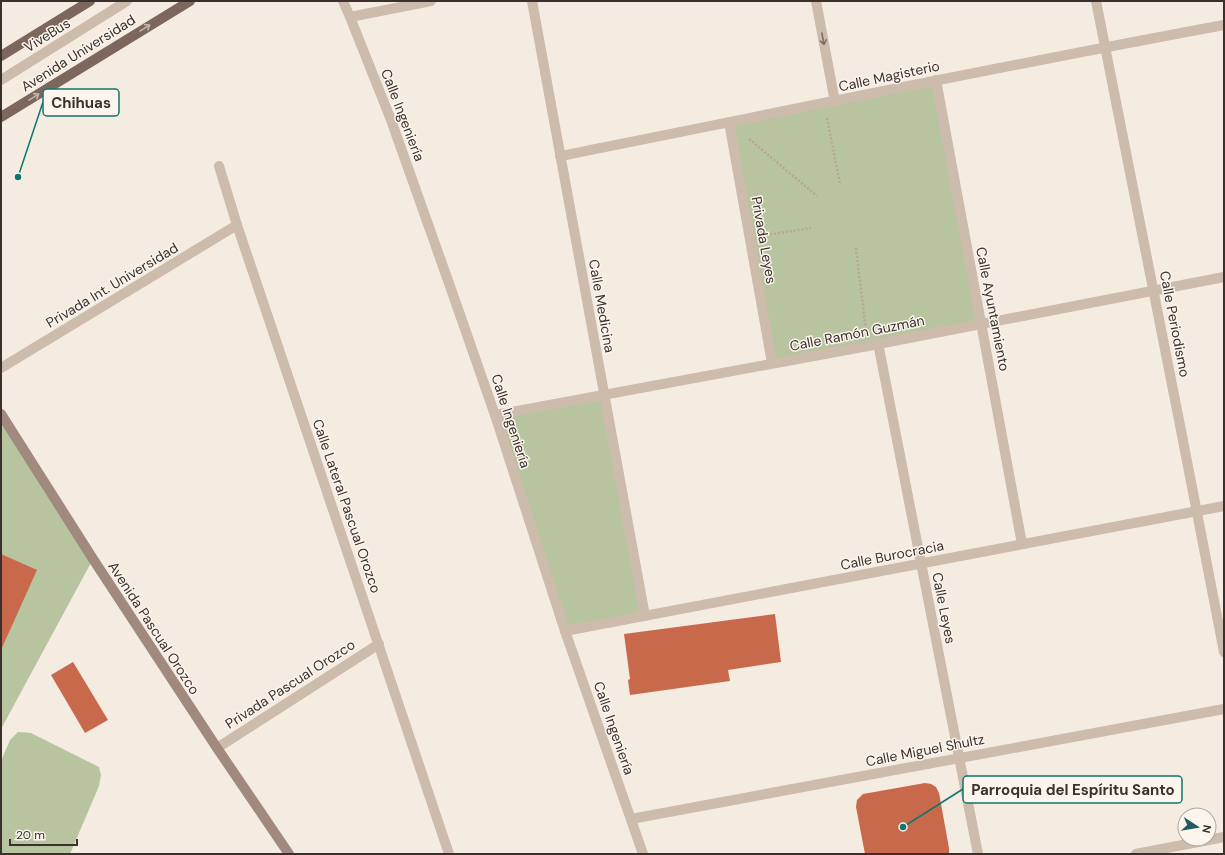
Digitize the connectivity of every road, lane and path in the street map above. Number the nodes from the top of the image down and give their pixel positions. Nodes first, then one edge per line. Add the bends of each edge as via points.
1 (90, 1) edge
2 (128, 1) edge
3 (190, 1) edge
4 (343, 1) edge
5 (431, 1) edge
6 (532, 1) edge
7 (816, 1) edge
8 (1096, 1) edge
9 (350, 17) junction
10 (1224, 25) edge
11 (1106, 47) junction
12 (1, 56) edge
13 (1, 80) edge
14 (936, 80) junction
15 (835, 102) junction
16 (824, 104) junction
17 (1, 117) edge
18 (729, 122) junction
19 (560, 156) junction
20 (219, 166) dead end
21 (840, 184) dead end
22 (817, 196) dead end
23 (237, 225) junction
24 (811, 228) dead end
25 (750, 238) junction
26 (856, 248) dead end
27 (1224, 277) edge
28 (1154, 290) junction
29 (982, 324) junction
30 (878, 343) junction
31 (868, 346) junction
32 (772, 363) junction
33 (1, 368) edge
34 (604, 394) junction
35 (1, 414) edge
36 (495, 415) junction
37 (1224, 506) edge
38 (1197, 511) junction
39 (1022, 544) junction
40 (921, 563) junction
41 (644, 616) junction
42 (565, 631) junction
43 (379, 644) junction
44 (1224, 652) edge
45 (1224, 709) edge
46 (217, 748) junction
47 (959, 758) junction
48 (631, 819) junction
49 (1224, 837) edge
50 (289, 854) edge
51 (449, 854) edge
52 (643, 854) edge
53 (978, 854) edge
54 (1136, 854) edge

1 - 12 main road
2 - 13 street, ViveBus
17 -> 3 main road, Avenida Universidad
4 - 9 street, Calle Ingeniería
5 - 9 street
6 - 19 street, Calle Medicina
7 -> 15 street
8 - 11 street, Calle Periodismo
9 - 36 street, Calle Ingeniería via 421,202
10 - 11 street, Calle Magisterio
11 - 14 street, Calle Magisterio
11 - 28 street, Calle Periodismo
14 - 15 street, Calle Magisterio
14 - 29 street, Calle Ayuntamiento
15 - 16 street, Calle Magisterio
16 - 18 street, Calle Magisterio
16 - 21 path
18 - 19 street, Calle Magisterio
18 - 22 path
18 - 25 street, Privada Leyes
19 - 34 street, Calle Medicina
20 - 23 street, Calle Lateral Pascual Orozco
23 - 33 street, Privada Int. Universidad
23 - 43 street, Calle Lateral Pascual Orozco
24 - 25 path
25 - 32 street, Privada Leyes
26 - 31 path
27 - 28 street, Calle Ramón Guzmán
28 - 29 street, Calle Ramón Guzmán
28 - 38 street, Calle Periodismo
29 - 30 street, Calle Ramón Guzmán
29 - 39 street, Calle Ayuntamiento
30 - 31 street, Calle Ramón Guzmán
30 - 40 street, Calle Leyes
31 - 32 street, Calle Ramón Guzmán
32 - 34 street, Calle Ramón Guzmán
34 - 36 street, Calle Ramón Guzmán
34 - 41 street, Calle Medicina
35 - 46 main road, Avenida Pascual Orozco
36 - 42 street, Calle Ingeniería
37 - 38 street, Calle Burocracia
38 - 39 street, Calle Burocracia
38 - 44 street, Calle Periodismo
39 - 40 street, Calle Burocracia
40 - 41 street, Calle Burocracia
40 - 47 street, Calle Leyes
41 - 42 street, Calle Burocracia
42 - 48 street, Calle Ingeniería
43 - 46 street, Privada Pascual Orozco
43 - 51 street, Calle Lateral Pascual Orozco
45 - 47 street, Calle Miguel Shultz
46 - 50 main road, Avenida Pascual Orozco
47 - 48 street, Calle Miguel Shultz
47 - 53 street, Calle Leyes
48 - 52 street, Calle Ingeniería
49 - 54 street

